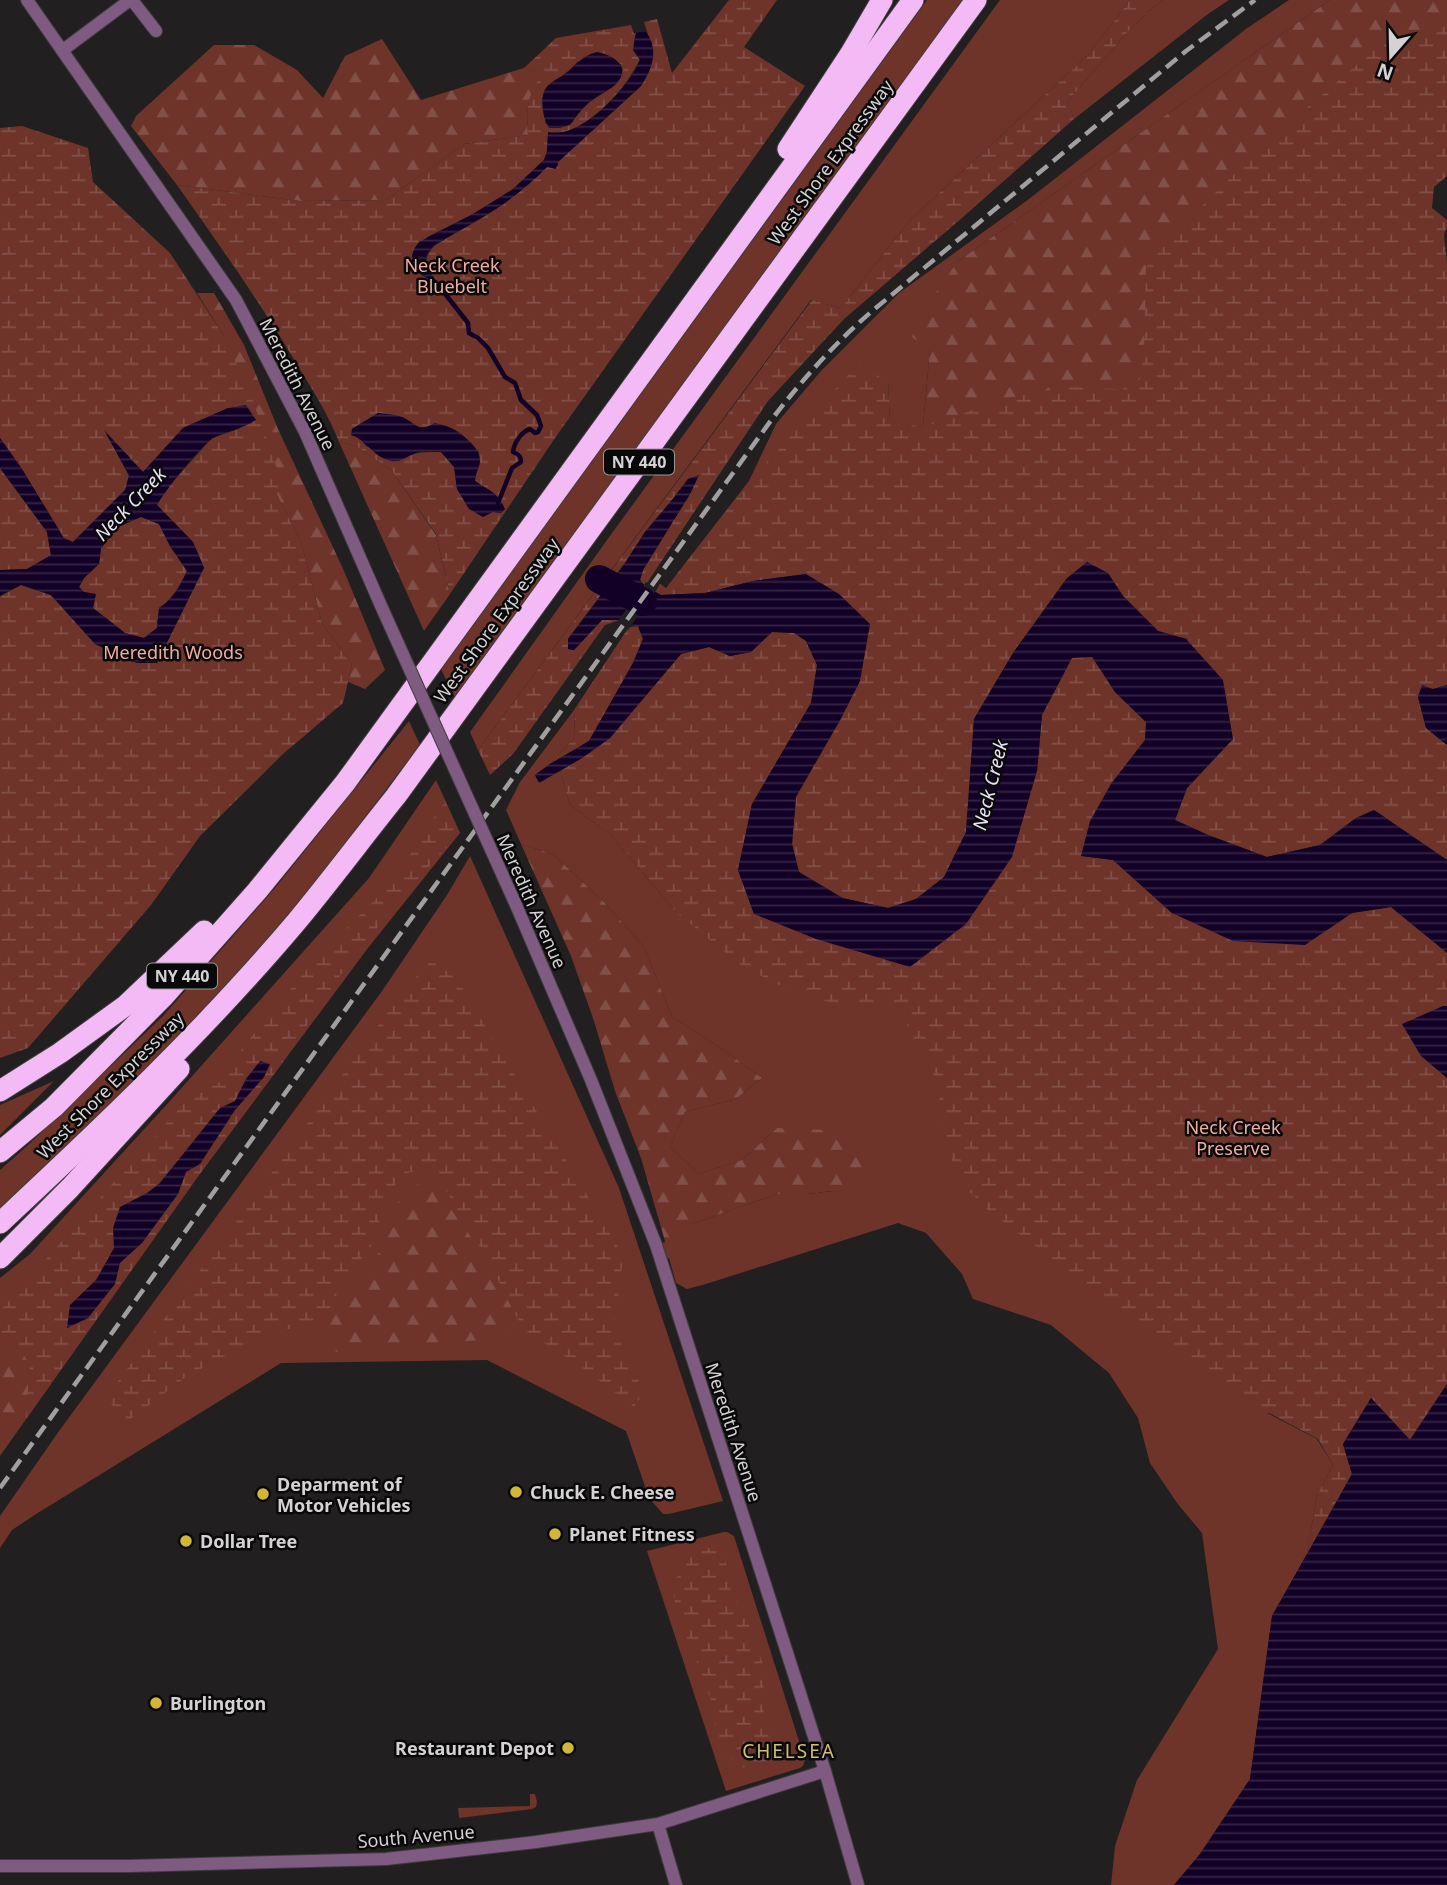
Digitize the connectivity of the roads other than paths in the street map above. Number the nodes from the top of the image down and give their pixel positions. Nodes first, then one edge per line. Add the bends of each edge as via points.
1 (27, 0) edge
2 (131, 0) edge
3 (882, 0) edge
4 (913, 0) edge
5 (976, 0) edge
6 (156, 32) dead end
7 (63, 50) junction
8 (506, 561) junction
9 (345, 783) junction
10 (297, 921) junction
11 (0, 1091) edge
12 (0, 1153) edge
13 (0, 1223) edge
14 (0, 1258) edge
15 (825, 1771) junction
16 (658, 1824) junction
17 (0, 1866) edge
18 (676, 1885) edge
19 (858, 1885) edge

1 - 7 street, Meredith Avenue
2 - 6 street
2 - 7 street
3 - 8 highway via 772,174
4 - 8 highway, West Shore Expressway / NY 440
5 - 10 highway, West Shore Expressway / NY 440 via 396,796
7 - 15 street, Meredith Avenue, bridge via 236,300 305,432 516,905 656,1245
8 - 9 highway, West Shore Expressway / NY 440
9 - 11 highway via 125,1006
9 - 12 highway, West Shore Expressway / NY 440 via 164,996 54,1107
10 - 13 highway, West Shore Expressway / NY 440 via 192,1036
10 - 14 highway via 209,1035
15 - 16 street, South Avenue
15 - 19 street, Meredith Avenue
16 - 17 street, South Avenue via 386,1859
16 - 18 street

